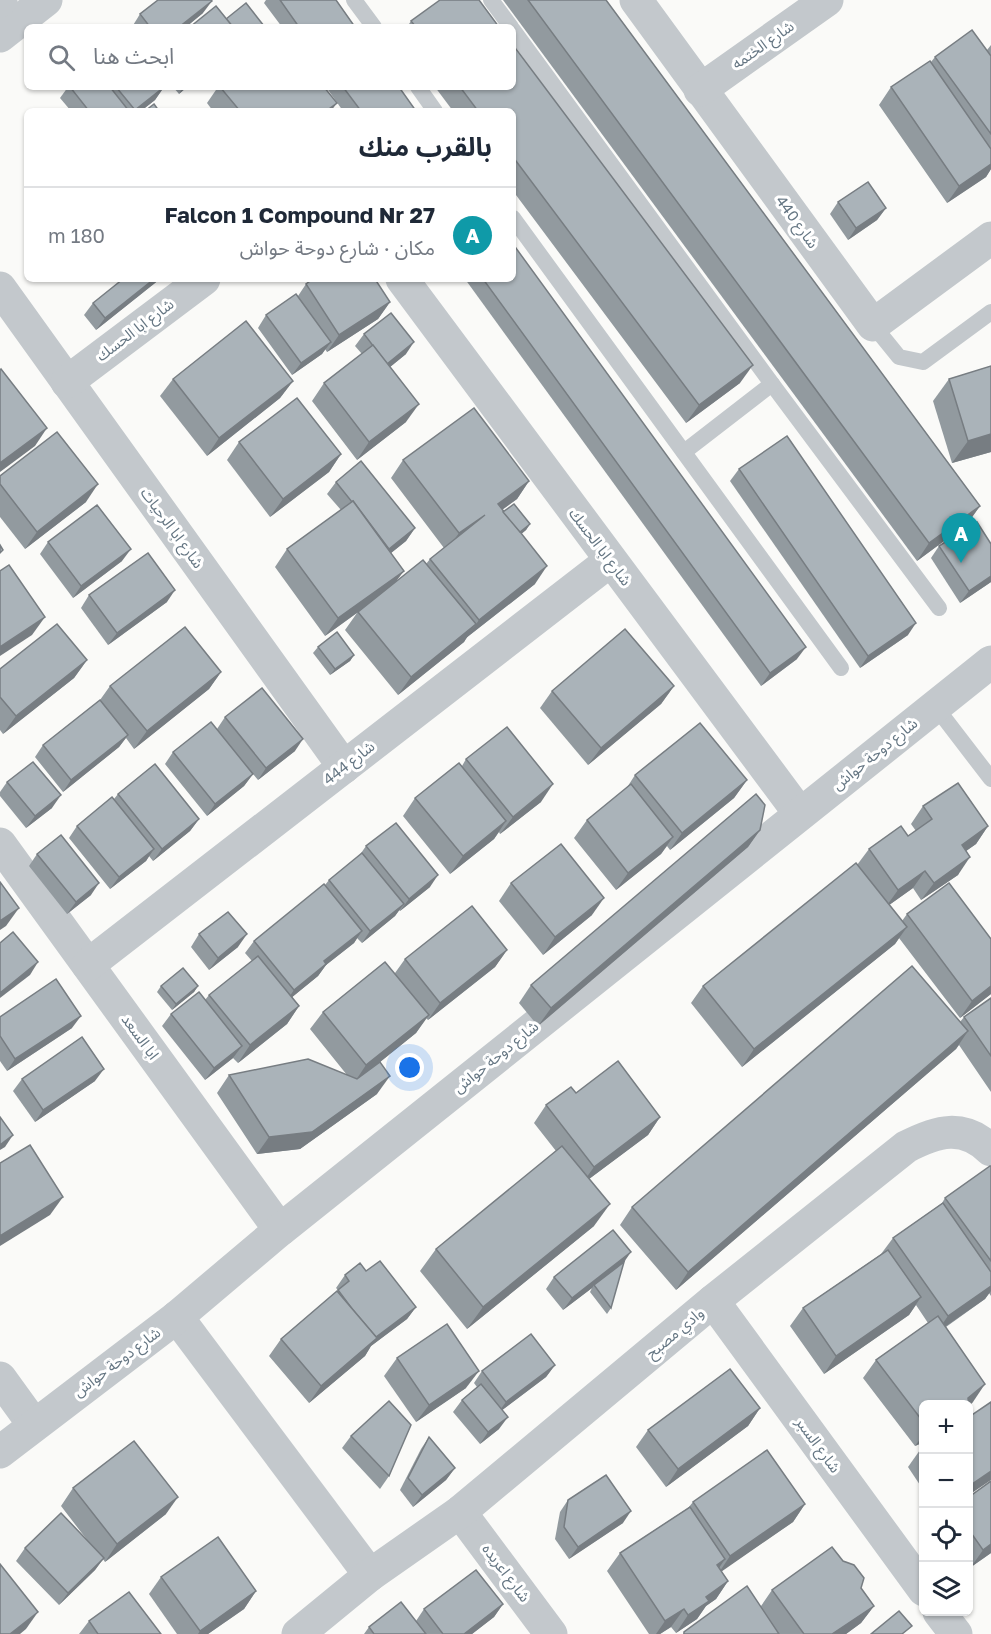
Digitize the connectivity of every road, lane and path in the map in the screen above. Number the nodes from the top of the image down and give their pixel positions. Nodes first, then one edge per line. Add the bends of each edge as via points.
1 (46, 0) edge
2 (354, 0) edge
3 (491, 0) edge
4 (636, 0) edge
5 (827, 0) edge
6 (372, 24) edge
7 (509, 24) edge
8 (516, 33) edge
9 (0, 36) edge
10 (420, 90) edge
11 (700, 90) junction
12 (433, 108) edge
13 (516, 222) edge
14 (991, 238) edge
15 (200, 282) edge
16 (404, 282) edge
17 (0, 288) edge
18 (991, 312) edge
19 (873, 325) junction
20 (67, 382) junction
21 (772, 384) junction
22 (684, 452) junction
23 (610, 561) junction
24 (939, 608) dead end
25 (991, 662) edge
26 (841, 668) dead end
27 (935, 706) junction
28 (344, 767) junction
29 (991, 779) edge
30 (800, 814) junction
31 (0, 844) edge
32 (88, 965) junction
33 (991, 1150) edge
34 (279, 1230) junction
35 (713, 1301) junction
36 (177, 1317) junction
37 (0, 1378) edge
38 (34, 1425) junction
39 (0, 1452) edge
40 (460, 1512) junction
41 (370, 1575) junction
42 (919, 1583) edge
43 (943, 1616) edge
44 (297, 1634) edge
45 (551, 1634) edge
46 (956, 1634) edge

1 - 9 street
2 - 6 lane
3 - 7 lane
4 - 11 street, شارع 440
5 - 11 street, شارع الختمه
8 - 21 lane
10 - 12 lane
11 - 19 street, شارع 440
13 - 22 lane
14 - 19 street
15 - 20 street, شارع ابا الحسك
16 - 23 street, شارع ابا الحسك
17 - 20 street, شارع ابا الرحيات
18 - 19 lane via 923,362 899,357
20 - 28 street, شارع ابا الرحيات
21 - 22 lane
21 - 24 lane
22 - 26 lane
23 - 28 street, شارع 444
23 - 30 street, شارع ابا الحسك
25 - 27 street, شارع دوحة حواش
27 - 29 lane
27 - 30 street, شارع دوحة حواش
28 - 32 street, شارع 444
30 - 34 street, شارع دوحة حواش
31 - 32 street, ابا السعد
32 - 34 street, ابا السعد
33 - 35 street, وادي مصبح via 981,1141 956,1131 930,1135 906,1147
34 - 36 street, شارع دوحة حواش
35 - 40 street, وادي مصبح
35 - 42 street, شارع السبر
36 - 38 street, شارع دوحة حواش
36 - 41 street
37 - 38 street
38 - 39 street, شارع دوحة حواش
40 - 41 street, وادي مصبح
40 - 45 street, شارع اعريده
41 - 44 street, وادي مصبح
43 - 46 street

